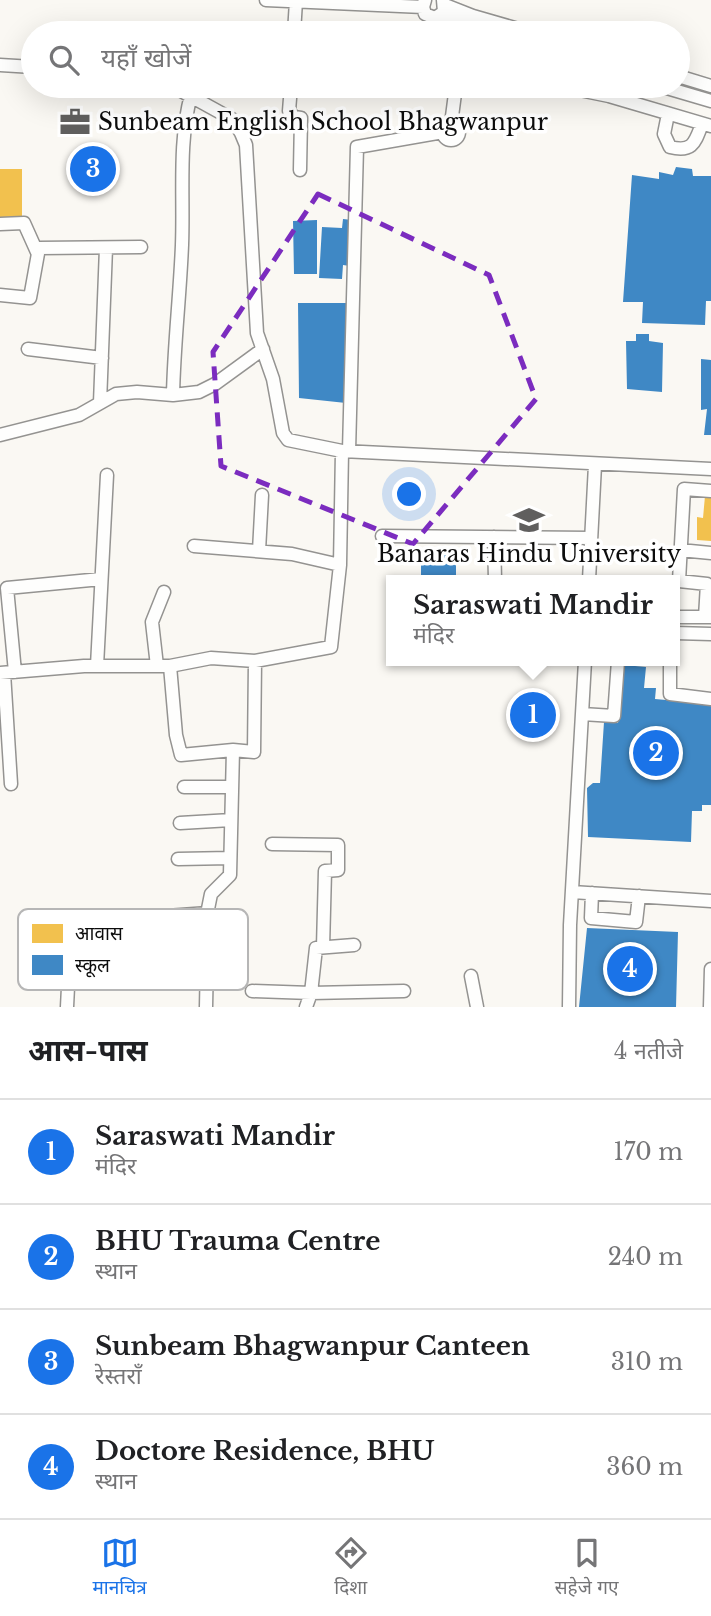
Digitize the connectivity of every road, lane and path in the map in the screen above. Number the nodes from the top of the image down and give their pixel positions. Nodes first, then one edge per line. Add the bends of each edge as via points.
1 (266, 0) edge
2 (296, 1) edge
3 (424, 3) edge
4 (443, 6) edge
5 (295, 21) edge
6 (456, 21) edge
7 (490, 21) edge
8 (0, 65) edge
9 (21, 66) edge
10 (690, 80) edge
11 (711, 86) edge
12 (690, 95) edge
13 (190, 98) edge
14 (196, 98) edge
15 (290, 98) edge
16 (453, 98) edge
17 (616, 98) edge
18 (711, 101) edge
19 (668, 114) junction
20 (707, 125) edge
21 (300, 170) dead end
22 (0, 224) edge
23 (141, 247) dead end
24 (106, 248) junction
25 (37, 252) junction
26 (0, 295) edge
27 (28, 349) dead end
28 (263, 349) junction
29 (102, 358) junction
30 (173, 395) junction
31 (100, 403) junction
32 (0, 435) edge
33 (346, 451) junction
34 (595, 465) junction
35 (711, 469) edge
36 (107, 475) dead end
37 (711, 491) edge
38 (262, 495) dead end
39 (382, 536) dead end
40 (494, 537) junction
41 (591, 538) junction
42 (194, 546) dead end
43 (680, 550) junction
44 (259, 551) junction
45 (711, 553) edge
46 (340, 565) junction
47 (495, 575) edge
48 (589, 575) edge
49 (679, 575) edge
50 (101, 579) junction
51 (680, 581) edge
52 (164, 592) dead end
53 (680, 617) edge
54 (708, 617) edge
55 (680, 633) edge
56 (711, 634) edge
57 (255, 661) junction
58 (97, 666) junction
59 (163, 666) junction
60 (585, 666) edge
61 (618, 666) edge
62 (670, 666) edge
63 (6, 672) edge
64 (711, 699) edge
65 (582, 714) junction
66 (233, 750) junction
67 (11, 784) dead end
68 (184, 787) dead end
69 (232, 787) junction
70 (231, 820) junction
71 (180, 823) dead end
72 (272, 844) dead end
73 (230, 858) junction
74 (178, 859) dead end
75 (572, 892) junction
76 (592, 893) junction
77 (639, 896) junction
78 (711, 901) edge
79 (209, 909) edge
80 (354, 945) dead end
81 (323, 947) junction
82 (711, 969) edge
83 (471, 976) dead end
84 (252, 991) dead end
85 (404, 991) dead end
86 (311, 993) junction
87 (306, 1007) edge
88 (477, 1007) edge
89 (569, 1007) edge
90 (710, 1007) edge

1 - 2 street
2 - 3 street
2 - 5 street
3 - 4 street via 428,16 435,18
4 - 6 street
4 - 7 street
8 - 9 street
10 - 11 street
12 - 18 street
13 - 30 street via 183,142
14 - 28 street via 232,119 246,145 257,333
15 - 21 street via 289,111 301,118
16 - 33 street via 447,128 357,147
17 - 19 street
19 - 20 street
19 - 20 street via 664,134 670,147 680,150 689,148
22 - 25 street via 24,223
23 - 24 street
24 - 25 street via 43,247
24 - 29 street
25 - 26 street via 30,298
27 - 29 street
28 - 30 street via 215,384 199,392
28 - 33 street via 288,440
29 - 31 street
30 - 31 street via 116,394
31 - 32 street via 79,415
33 - 34 street
33 - 46 street
34 - 35 street
34 - 41 street
36 - 50 street
37 - 43 street via 684,489
38 - 44 street
39 - 40 street
40 - 41 street
40 - 47 street
41 - 48 street
42 - 44 street
43 - 45 street
43 - 49 street
44 - 46 street
46 - 57 street via 331,647
50 - 58 street
50 - 63 street via 7,588
51 - 54 street via 707,584
52 - 59 street via 152,622
53 - 54 street
55 - 56 street
57 - 59 street via 211,658
57 - 66 street via 254,752
58 - 59 street
58 - 63 street
59 - 66 street via 181,755
60 - 65 street
61 - 65 street via 614,716
62 - 64 street via 670,694
63 - 67 street
65 - 75 street
66 - 69 street
68 - 69 street
69 - 70 street
70 - 71 street
70 - 73 street
72 - 81 street via 338,845 338,870 325,871
73 - 74 street
73 - 79 street via 230,875 211,894
75 - 76 street
75 - 89 street
76 - 77 street
76 - 77 street via 591,918 636,922
77 - 78 street
80 - 81 street
81 - 86 street via 316,948
82 - 90 street
83 - 88 street
84 - 86 street
85 - 86 street
86 - 87 street

